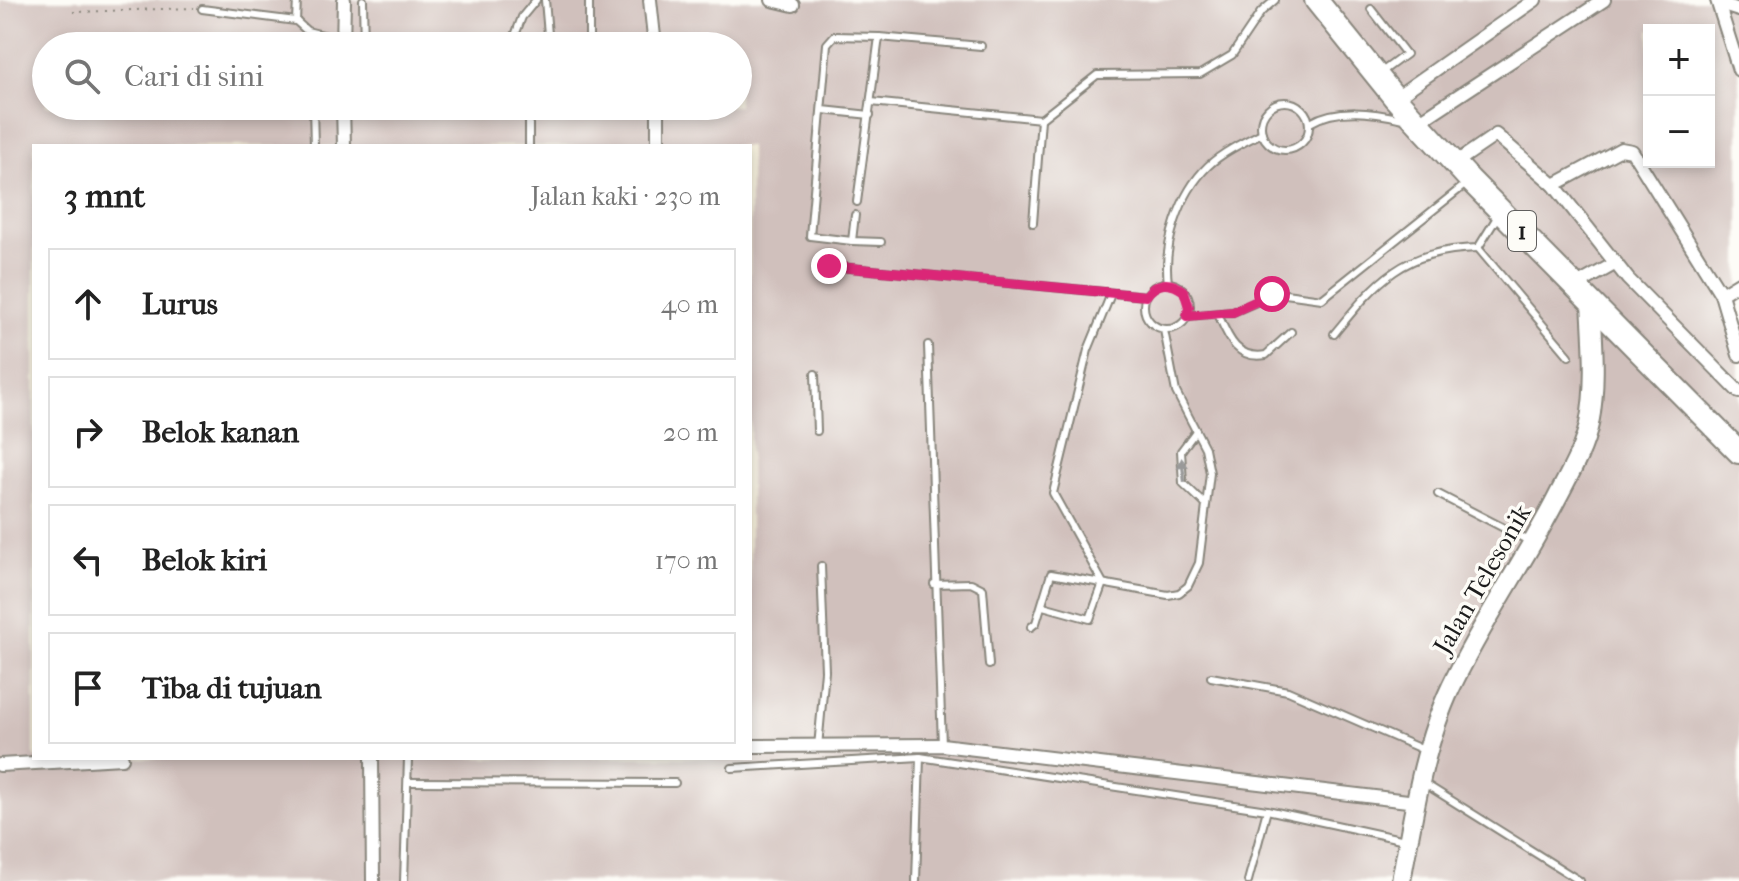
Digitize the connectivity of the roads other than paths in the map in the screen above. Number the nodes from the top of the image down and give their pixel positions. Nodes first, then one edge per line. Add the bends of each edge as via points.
1 (297, 0) edge
2 (344, 0) edge
3 (363, 0) edge
4 (536, 0) edge
5 (545, 0) edge
6 (589, 0) edge
7 (650, 0) edge
8 (772, 0) edge
9 (1275, 0) edge
10 (1316, 0) edge
11 (1535, 0) edge
12 (1604, 0) edge
13 (1719, 2) edge
14 (793, 5) dead end
15 (202, 9) road end
16 (1371, 9) dead end
17 (1739, 10) edge
18 (296, 21) junction
19 (310, 32) edge
20 (343, 32) edge
21 (364, 32) edge
22 (516, 32) edge
23 (548, 32) edge
24 (589, 32) edge
25 (653, 32) edge
26 (879, 37) junction
27 (981, 46) dead end
28 (1739, 70) edge
29 (1376, 76) junction
30 (1395, 98) junction
31 (871, 102) junction
32 (823, 110) junction
33 (870, 115) junction
34 (1041, 119) junction
35 (313, 120) edge
36 (343, 120) edge
37 (529, 120) edge
38 (658, 120) edge
39 (1310, 123) junction
40 (1417, 123) junction
41 (1262, 133) junction
42 (314, 144) edge
43 (344, 144) edge
44 (529, 144) edge
45 (658, 144) edge
46 (1455, 163) junction
47 (1470, 180) junction
48 (1554, 185) junction
49 (857, 202) dead end
50 (1502, 211) junction
51 (855, 215) dead end
52 (1033, 223) dead end
53 (852, 241) junction
54 (881, 242) dead end
55 (1478, 248) junction
56 (1616, 263) junction
57 (829, 266) dead end
58 (1168, 283) junction
59 (1739, 283) edge
60 (1111, 294) junction
61 (1584, 294) junction
62 (1721, 294) junction
63 (1146, 296) junction
64 (1218, 314) junction
65 (1187, 316) junction
66 (1164, 330) junction
67 (1291, 332) dead end
68 (1334, 334) dead end
69 (928, 345) dead end
70 (1739, 355) edge
71 (1569, 356) dead end
72 (815, 374) dead end
73 (1739, 392) edge
74 (817, 431) dead end
75 (1196, 431) junction
76 (1739, 452) edge
77 (1438, 494) dead end
78 (1206, 505) junction
79 (1535, 544) junction
80 (821, 566) dead end
81 (1103, 583) junction
82 (934, 584) junction
83 (1043, 606) junction
84 (1031, 627) dead end
85 (989, 665) dead end
86 (1211, 677) dead end
87 (942, 745) junction
88 (752, 746) edge
89 (818, 747) junction
90 (1429, 752) junction
91 (920, 757) junction
92 (87, 760) edge
93 (372, 760) edge
94 (408, 760) edge
95 (0, 765) edge
96 (732, 768) dead end
97 (408, 782) junction
98 (1422, 782) junction
99 (675, 783) dead end
100 (1416, 802) junction
101 (1267, 810) junction
102 (1409, 841) junction
103 (373, 881) edge
104 (404, 881) edge
105 (916, 881) edge
106 (1248, 881) edge
107 (1401, 881) edge
108 (1580, 881) edge

1 - 18 lane
2 - 20 street
3 - 21 lane
4 - 22 lane
5 - 23 lane
6 - 24 lane
7 - 25 street
8 - 14 street
9 - 34 lane via 1232,55 1200,74 1097,75
10 - 29 highway, 1
11 - 30 street
12 - 40 street
13 - 17 street
13 - 28 street
15 - 18 lane
16 - 29 lane via 1406,54
18 - 19 lane
26 - 27 lane
26 - 31 lane
26 - 32 lane via 834,36 828,41
29 - 30 highway, 1
30 - 40 highway, 1
31 - 33 lane
31 - 34 lane
32 - 33 lane
32 - 53 lane via 810,236
33 - 49 lane
34 - 52 lane
35 - 42 lane
36 - 43 street
37 - 44 lane
38 - 45 street
39 - 40 lane via 1343,113
39 - 41 lane via 1301,145 1290,150 1268,143
39 - 41 lane via 1293,103 1280,102 1262,119
40 - 46 highway, 1
41 - 58 lane via 1207,167 1191,191 1168,242
46 - 47 highway, 1
46 - 48 street via 1496,135
47 - 50 highway, 1
47 - 64 lane via 1322,299 1272,294
48 - 56 street
48 - 62 street via 1621,149 1629,150
50 - 55 lane
50 - 61 highway, 1
51 - 53 lane
53 - 54 lane
55 - 68 lane via 1446,249 1378,281
55 - 71 lane
56 - 61 street
56 - 73 street
57 - 60 lane
58 - 63 lane
58 - 65 lane via 1184,291
59 - 62 street
60 - 63 lane
60 - 81 lane via 1088,350 1053,493
61 - 76 highway, 1
61 - 79 street, Jalan Telesonik via 1594,359 1589,423
62 - 70 street
63 - 66 lane via 1144,311 1151,324
64 - 65 lane
64 - 67 lane via 1233,346 1245,354 1266,355
65 - 66 lane via 1182,324
66 - 75 lane via 1176,392
69 - 82 lane
72 - 74 lane
75 - 78 lane via 1209,461
78 -> 75 lane via 1183,483 1181,451
77 - 79 lane
78 - 81 lane via 1199,563 1179,593
79 - 90 street, Jalan Telesonik via 1451,686
80 - 89 lane via 825,671
81 - 83 lane via 1090,619
81 - 83 lane via 1049,574
82 - 85 lane via 971,583 983,589
82 - 87 lane
83 - 84 lane
86 - 90 lane via 1288,691
87 - 89 street
87 - 100 street
88 - 89 street
90 - 98 street, Jalan Telesonik
91 - 96 lane
91 - 101 lane
91 - 105 lane
92 - 95 street
93 - 103 street
94 - 97 lane
97 - 99 lane
97 - 104 lane
98 - 100 street, Jalan Telesonik
98 - 108 lane
100 - 102 street, Jalan Telesonik
101 - 102 lane
101 - 106 lane
102 - 107 street, Jalan Telesonik

